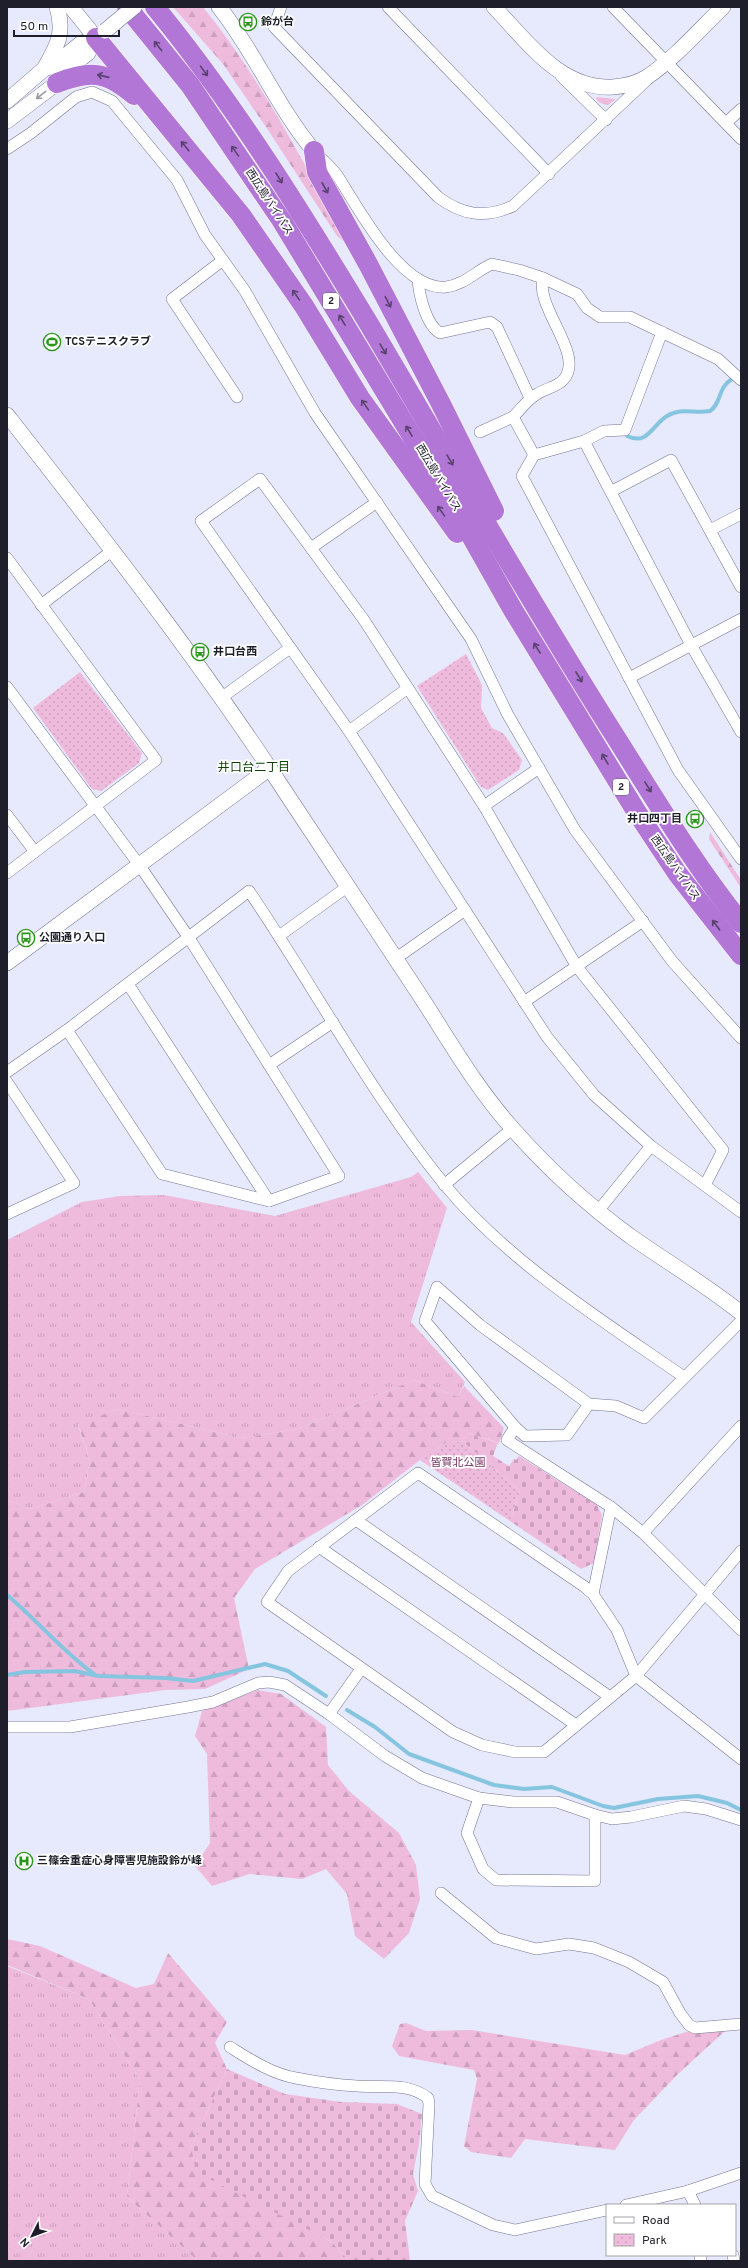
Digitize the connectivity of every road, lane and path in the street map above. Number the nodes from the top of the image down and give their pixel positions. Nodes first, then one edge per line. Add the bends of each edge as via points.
1 (57, 7) edge
2 (71, 7) edge
3 (127, 7) edge
4 (134, 7) edge
5 (155, 7) edge
6 (219, 7) edge
7 (281, 7) edge
8 (388, 7) edge
9 (494, 7) edge
10 (613, 7) edge
11 (723, 7) edge
12 (101, 35) junction
13 (547, 61) junction
14 (661, 66) junction
15 (50, 76) junction
16 (7, 101) edge
17 (741, 109) edge
18 (606, 120) junction
19 (7, 121) edge
20 (726, 123) junction
21 (167, 124) junction
22 (741, 139) edge
23 (7, 149) edge
24 (314, 151) junction
25 (549, 174) junction
26 (223, 260) junction
27 (543, 278) junction
28 (418, 279) junction
29 (662, 332) junction
30 (741, 380) edge
31 (237, 397) dead end
32 (530, 398) junction
33 (7, 415) edge
34 (513, 417) junction
35 (480, 432) dead end
36 (584, 441) junction
37 (534, 456) junction
38 (612, 491) junction
39 (377, 502) junction
40 (741, 514) edge
41 (710, 530) junction
42 (311, 548) junction
43 (113, 550) junction
44 (7, 558) edge
45 (741, 587) edge
46 (42, 605) junction
47 (537, 608) junction
48 (513, 610) junction
49 (741, 619) edge
50 (691, 645) junction
51 (290, 648) junction
52 (629, 678) junction
53 (7, 687) edge
54 (408, 688) junction
55 (221, 698) junction
56 (349, 731) junction
57 (741, 732) edge
58 (270, 768) junction
59 (539, 768) junction
60 (97, 806) junction
61 (484, 806) junction
62 (7, 815) edge
63 (35, 852) junction
64 (740, 854) edge
65 (140, 866) junction
66 (7, 873) edge
67 (347, 887) junction
68 (465, 910) junction
69 (643, 921) junction
70 (741, 923) edge
71 (279, 936) junction
72 (188, 938) junction
73 (741, 955) edge
74 (396, 959) junction
75 (7, 963) edge
76 (577, 967) junction
77 (128, 984) junction
78 (524, 1002) junction
79 (333, 1022) junction
80 (67, 1030) junction
81 (741, 1038) edge
82 (268, 1065) junction
83 (7, 1072) edge
84 (7, 1082) edge
85 (512, 1129) junction
86 (651, 1146) junction
87 (444, 1185) junction
88 (705, 1185) junction
89 (269, 1201) junction
90 (598, 1211) junction
91 (741, 1212) edge
92 (7, 1214) edge
93 (741, 1314) edge
94 (741, 1321) edge
95 (684, 1377) junction
96 (589, 1404) junction
97 (741, 1426) edge
98 (515, 1427) junction
99 (611, 1507) junction
100 (356, 1520) junction
101 (643, 1532) junction
102 (319, 1547) junction
103 (741, 1551) edge
104 (593, 1594) junction
105 (705, 1594) junction
106 (741, 1630) edge
107 (361, 1669) junction
108 (636, 1676) junction
109 (610, 1697) junction
110 (329, 1714) junction
111 (576, 1726) junction
112 (7, 1727) edge
113 (741, 1759) edge
114 (480, 1798) junction
115 (595, 1816) junction
116 (741, 1820) edge
117 (441, 1893) dead end
118 (741, 2024) edge
119 (230, 2047) dead end
120 (741, 2173) edge
121 (688, 2190) junction
122 (630, 2204) edge
123 (695, 2204) edge
124 (606, 2210) edge

1 - 15 street via 62,23
2 - 12 street
48 -> 3 highway, 西広島バイパス / 2 via 456,509 278,215 190,85
4 - 12 street, bridge
5 -> 47 highway, 西広島バイパス / 2 via 184,42 264,155 355,301
6 - 24 street
7 - 25 street via 274,27 445,202 466,213 502,212 523,199
8 - 25 street
9 - 13 street
10 - 14 street
11 - 14 street
12 - 15 street via 88,53 63,73
12 - 21 highway
13 - 14 street via 576,81 603,88 635,83
13 - 18 street
14 - 18 street
14 - 20 street
15 - 16 street
15 -> 19 street
21 -> 15 highway via 121,84 108,77 88,74
17 - 20 street
18 - 25 street
20 - 22 street
48 -> 21 highway via 360,398 304,306 241,215
23 - 26 street via 32,133 76,97 92,92 112,101 177,180 205,235
24 - 28 street via 336,174 374,234
24 -> 47 highway via 316,172 368,264 441,404 496,516
26 - 31 street via 172,299
26 - 39 street via 245,290 315,413
27 - 28 street via 492,264 451,286 438,286
27 - 29 street via 577,294 587,308 600,317 626,315
27 - 32 street via 541,285 546,305 568,352 569,367 564,380
28 - 32 street via 419,295 434,329 440,332 490,322 497,327
29 - 30 street via 718,359
29 - 36 street via 625,430 604,431
32 - 34 street
33 - 43 street
34 - 35 street
34 - 37 street
36 - 37 street
36 - 38 street
37 - 52 street via 522,476
38 - 41 street via 671,460
38 - 50 street
39 - 42 street
39 - 59 street via 471,639 508,715
40 - 41 street
41 - 45 street
42 - 51 street via 260,479 201,521
42 - 54 street via 364,620
43 - 46 street
43 - 55 street
44 - 46 street
46 - 60 street via 156,760
47 -> 70 highway, 西広島バイパス / 2 via 695,860
73 -> 48 highway, 西広島バイパス / 2 via 677,873 636,811
49 - 50 street
50 - 52 street
50 - 57 street
51 - 55 street
51 - 56 street
52 - 64 street via 678,770
53 - 60 street
54 - 56 street
54 - 61 street
55 - 58 street
56 - 68 street
58 - 65 street
58 - 67 street
59 - 61 street
59 - 69 street via 575,830
60 - 63 street
60 - 65 street
61 - 76 street
62 - 63 street
63 - 66 street
65 - 72 street
65 - 75 street
67 - 71 street
67 - 74 street
68 - 74 street
68 - 78 street
69 - 76 street
69 - 81 street via 672,961
71 - 72 street via 249,891
71 - 79 street
72 - 77 street
72 - 82 street
74 - 85 street via 469,1073
76 - 78 street
76 - 88 street via 723,1150
77 - 80 street
77 - 89 street
78 - 86 street via 547,1037 594,1094
79 - 82 street
79 - 87 street via 386,1105
80 - 83 street
80 - 89 street via 162,1174
82 - 89 street via 339,1176
84 - 92 street via 74,1183
85 - 87 street
85 - 90 street via 566,1184
86 - 88 street
86 - 90 street
87 - 95 street via 482,1225 558,1290
88 - 91 street
90 - 93 street via 630,1236 709,1288
94 - 95 street
95 - 96 street via 644,1418 616,1406
96 - 98 street via 567,1435 525,1436
96 - 98 street via 480,1325 437,1287 425,1321
97 - 101 street
98 - 99 street via 507,1440
99 - 101 street
99 - 104 street
100 - 102 street
100 - 104 street via 418,1473
100 - 109 street
101 - 105 street
102 - 107 street via 288,1571 267,1602
102 - 111 street
103 - 105 street
104 - 108 street via 617,1630
105 - 106 street
105 - 108 street
107 - 110 street
107 - 111 street via 453,1732 482,1745 515,1752 544,1752
108 - 109 street
108 - 113 street
109 - 111 street
110 - 112 street via 285,1686 269,1682 251,1685 213,1702 70,1728
110 - 114 street via 385,1756 422,1778
114 - 115 street via 513,1802 557,1802
114 - 115 street via 467,1833 483,1869 496,1880 595,1882
115 - 116 street via 612,1819 631,1817 684,1806 706,1809
117 - 118 street via 496,1938 536,1949 569,1944 594,1948 629,1962 662,1982 680,2013 689,2025 695,2028
119 - 124 street via 262,2066 295,2078 356,2086 408,2087 428,2098 425,2184 432,2196 493,2226 515,2230
120 - 121 street
121 - 122 street
121 - 123 street

